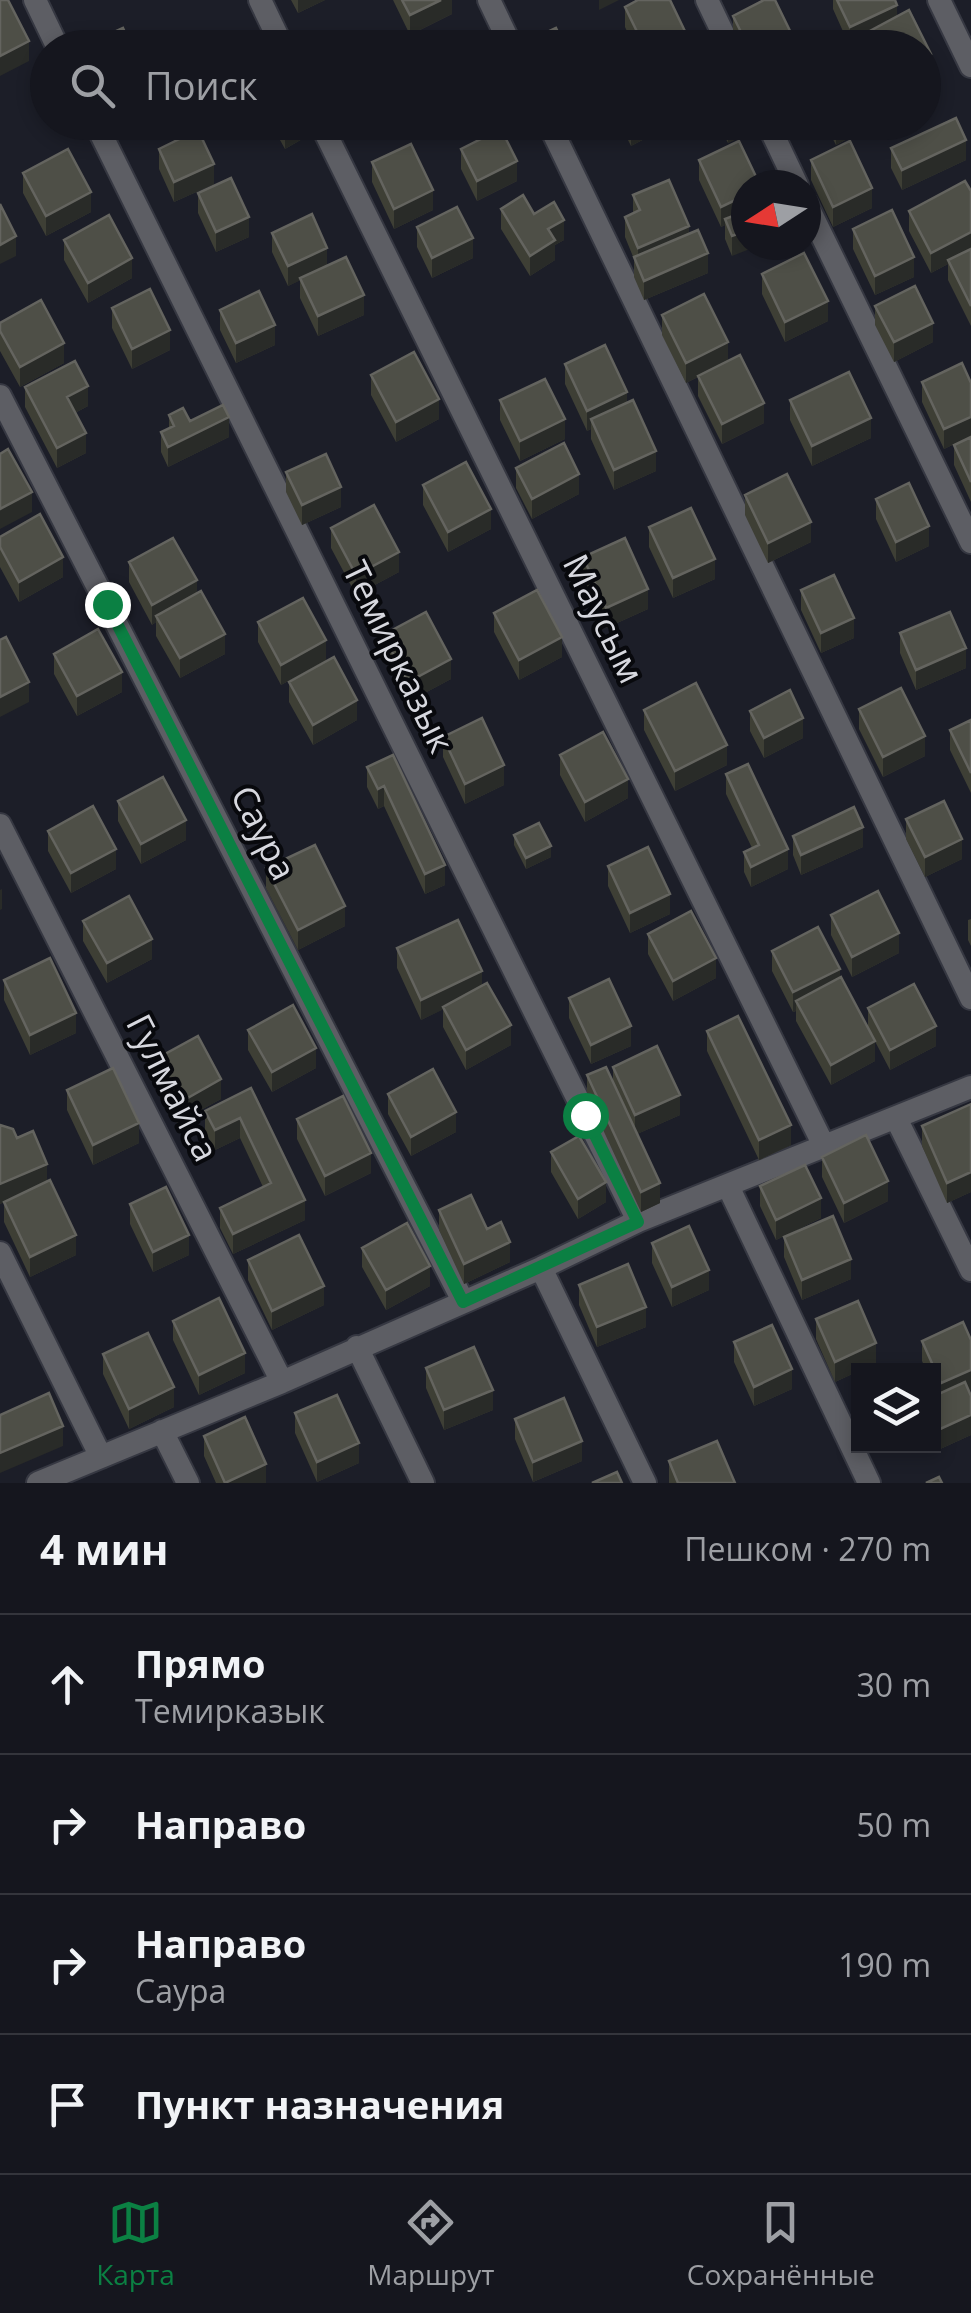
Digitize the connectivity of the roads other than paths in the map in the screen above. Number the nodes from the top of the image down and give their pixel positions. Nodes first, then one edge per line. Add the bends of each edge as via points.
1 (35, 0) edge
2 (260, 0) edge
3 (489, 0) edge
4 (707, 0) edge
5 (939, 0) edge
6 (49, 30) edge
7 (274, 30) edge
8 (503, 30) edge
9 (721, 30) edge
10 (971, 66) edge
11 (104, 140) edge
12 (329, 140) edge
13 (557, 140) edge
14 (775, 140) edge
15 (790, 170) edge
16 (821, 235) edge
17 (0, 396) edge
18 (971, 542) edge
19 (0, 825) edge
20 (971, 998) edge
21 (971, 1087) edge
22 (896, 1118) junction
23 (824, 1146) junction
24 (728, 1186) junction
25 (638, 1222) junction
26 (0, 1253) edge
27 (541, 1268) junction
28 (971, 1270) edge
29 (463, 1302) junction
30 (357, 1347) junction
31 (282, 1382) junction
32 (162, 1432) junction
33 (101, 1457) junction
34 (38, 1483) edge
35 (188, 1483) edge
36 (424, 1483) edge
37 (644, 1483) edge
38 (868, 1483) edge

1 - 6 street
2 - 7 street
3 - 8 street
4 - 9 street
5 - 10 street
11 - 25 street, Темирказык
12 - 23 street, Маусым
13 - 20 street
14 - 15 street
16 - 18 street
17 - 29 street, Саура
19 - 31 street, Гулмайса
21 - 22 street
22 - 23 street
22 - 28 street
23 - 24 street
24 - 25 street
24 - 38 street
25 - 27 street
26 - 33 street
27 - 29 street
27 - 37 street
29 - 30 street
30 - 31 street
30 - 36 street
31 - 32 street
32 - 33 street
32 - 35 street
33 - 34 street

